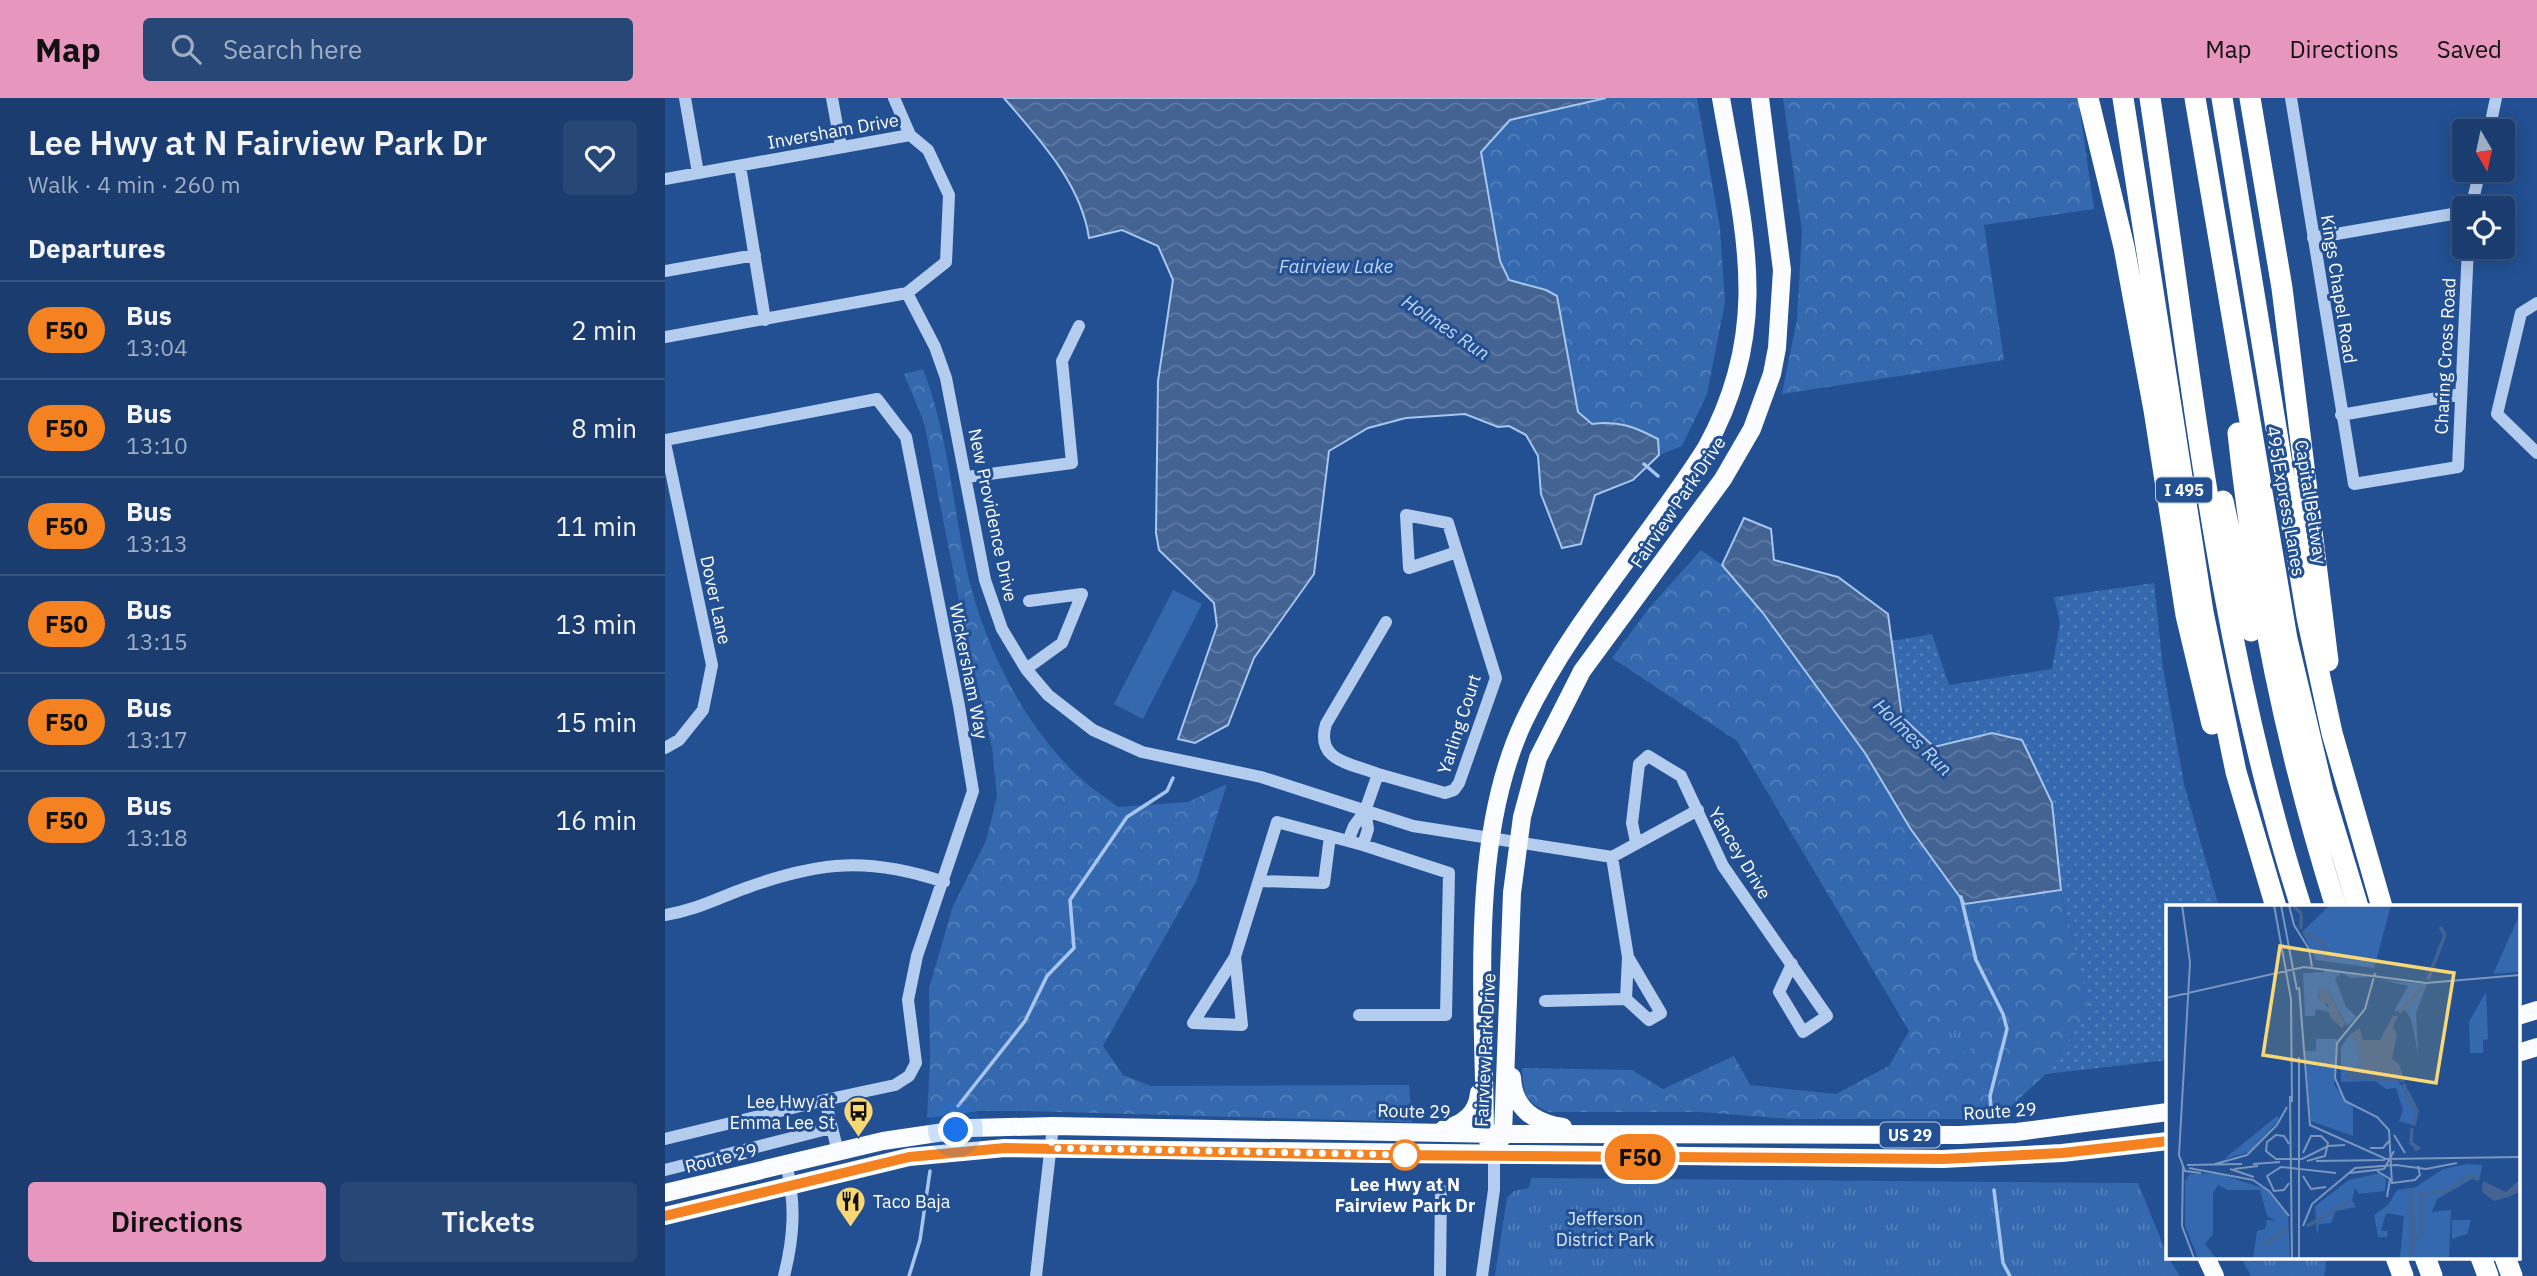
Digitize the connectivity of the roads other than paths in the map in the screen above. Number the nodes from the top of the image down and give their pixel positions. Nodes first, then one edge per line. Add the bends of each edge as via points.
1 (685, 98) edge
2 (832, 98) edge
3 (894, 98) edge
4 (1721, 98) edge
5 (1760, 98) edge
6 (2088, 98) edge
7 (2123, 98) edge
8 (2150, 98) edge
9 (2195, 98) edge
10 (2222, 98) edge
11 (2250, 98) edge
12 (2291, 98) edge
13 (2496, 98) edge
14 (2492, 119) edge
15 (911, 135) junction
16 (841, 147) junction
17 (740, 166) junction
18 (698, 173) junction
19 (665, 179) edge
20 (2452, 214) edge
21 (2216, 233) junction
22 (2313, 238) junction
23 (755, 255) junction
24 (2467, 259) edge
25 (665, 271) edge
26 (907, 293) junction
27 (2180, 293) junction
28 (2537, 303) edge
29 (765, 320) junction
30 (1079, 326) dead end
31 (665, 337) edge
32 (2461, 394) junction
33 (2341, 415) junction
34 (665, 441) edge
35 (2537, 453) edge
36 (967, 477) junction
37 (2354, 484) joint
38 (1457, 552) junction
39 (1029, 601) dead end
40 (1386, 622) dead end
41 (1026, 669) junction
42 (2332, 733) junction
43 (665, 748) edge
44 (1377, 774) junction
45 (1698, 810) junction
46 (1365, 811) junction
47 (1330, 836) junction
48 (1490, 839) junction
49 (1348, 841) junction
50 (1636, 842) junction
51 (1517, 843) junction
52 (1363, 845) junction
53 (1612, 856) junction
54 (2266, 878) junction
55 (1259, 881) junction
56 (944, 882) junction
57 (2275, 905) edge
58 (2300, 905) edge
59 (2321, 905) edge
60 (2335, 905) edge
61 (2357, 905) edge
62 (2381, 905) edge
63 (665, 915) edge
64 (1235, 957) junction
65 (1628, 957) junction
66 (1791, 964) junction
67 (1626, 999) junction
68 (1545, 1001) dead end
69 (2537, 1010) edge
70 (1359, 1016) dead end
71 (1484, 1016) junction
72 (2519, 1016) edge
73 (1508, 1017) junction
74 (2537, 1047) edge
75 (2519, 1053) edge
76 (825, 1100) junction
77 (2166, 1117) edge
78 (1053, 1126) junction
79 (831, 1128) junction
80 (1425, 1132) junction
81 (1602, 1132) junction
82 (1494, 1134) junction
83 (665, 1139) edge
84 (2166, 1141) edge
85 (1051, 1148) junction
86 (838, 1152) junction
87 (1493, 1156) junction
88 (786, 1164) junction
89 (665, 1170) edge
90 (791, 1185) junction
91 (1441, 1189) dead end
92 (665, 1193) edge
93 (665, 1216) edge
94 (2206, 1258) edge
95 (2396, 1258) edge
96 (2425, 1258) edge
97 (2481, 1258) edge
98 (2505, 1258) edge
99 (784, 1276) edge
100 (1036, 1276) edge
101 (1440, 1276) edge
102 (1482, 1276) edge
103 (2215, 1276) edge
104 (2403, 1276) edge
105 (2432, 1276) edge
106 (2488, 1276) edge
107 (2512, 1276) edge

1 - 18 street
2 - 16 street
3 - 15 street
4 - 48 main road, Fairview Park Drive via 1749,281 1749,318 1740,371 1706,448 1538,694 1508,763
5 - 51 main road, Fairview Park Drive via 1782,270 1772,374 1752,429 1723,479 1562,705 1535,768
6 - 54 highway via 2124,247 2189,628 2235,799
7 - 54 highway, I 495 via 2203,612 2236,772
8 - 27 highway, I 495
9 - 21 highway, 495 Express Lanes
10 - 42 highway, Capital Beltway via 2307,617
11 - 42 highway via 2282,288 2327,646
12 - 22 street, Kings Chapel Road
13 - 14 street
15 - 16 street, Inversham Drive
15 - 26 street, Inversham Drive via 928,150 949,195 946,262
16 - 17 street, Inversham Drive
17 - 18 street, Inversham Drive
17 - 23 street
18 - 19 street, Inversham Drive
20 - 22 street
21 - 60 highway via 2256,583 2291,751
21 - 61 highway, 495 Express Lanes via 2287,639 2323,792
22 - 33 street, Kings Chapel Road
23 - 25 street
23 - 29 street
24 - 32 street, Charing Cross Road
26 - 29 street
26 - 36 street, New Providence Drive via 946,378
27 - 58 highway, I 495 via 2229,624 2258,761
27 - 59 highway via 2271,730
28 - 35 street via 2521,313 2497,414
29 - 31 street
30 - 36 street via 1062,361 1072,463
32 - 33 street
32 - 37 street, Charing Cross Road via 2458,467
33 - 37 street, Kings Chapel Road
34 - 43 street, Dover Lane via 712,665 703,710 679,740
34 - 56 street, Wickersham Way via 877,399 906,437 972,791
36 - 41 street, New Providence Drive via 992,605
38 - 38 street, Yarling Court via 1448,523 1406,515 1409,568
38 - 44 street, Yarling Court via 1496,678 1459,783 1445,793
39 - 41 street via 1082,594 1062,643
40 - 44 street, Yarling Court via 1323,734 1329,755
41 - 46 street, New Providence Drive via 1073,716 1115,742 1261,777
42 - 62 highway, Capital Beltway
44 - 46 street
45 - 50 street, Yancey Drive
45 - 50 street via 1681,776 1649,756 1639,764 1632,823
45 - 66 street, Yancey Drive via 1723,866
46 - 48 street, New Providence Drive via 1424,829
46 - 49 street
46 - 52 street via 1368,829
47 - 49 street
47 - 55 street via 1324,883
47 - 55 street via 1277,822
48 - 51 street, New Providence Drive
48 - 71 main road, Fairview Park Drive
49 - 52 street
50 - 53 street, Yancey Drive
51 - 53 street
51 - 73 main road, Fairview Park Drive
52 - 70 street via 1449,873 1445,1015
53 - 65 street
54 - 57 highway, I 495
55 - 64 street
56 - 63 street via 873,864 830,866
56 - 76 street, Wickersham Way via 917,956 908,1000 916,1063 909,1076 895,1086
64 - 64 street via 1242,1025 1193,1023 1200,1012
65 - 67 street
65 - 67 street via 1661,1013 1649,1020
66 - 66 street, Yancey Drive via 1827,1016 1803,1032 1779,992
67 - 68 street
69 - 72 main road
71 - 80 main road via 1478,1101 1472,1114 1456,1126
71 - 82 main road, Fairview Park Drive
73 - 81 main road via 1512,1083 1523,1110 1543,1122
73 - 82 main road, Fairview Park Drive
74 - 75 main road
76 - 79 street
76 - 83 street, Wickersham Way
77 - 81 main road, Route 29 / US 29 via 1960,1135
78 - 80 main road, Route 29 / US 29
78 - 85 street
78 - 86 main road, Route 29 / US 29 via 941,1132
79 - 86 street
79 - 89 street
80 - 82 main road, Route 29 / US 29
81 - 82 main road, Route 29 / US 29
82 - 87 main road, Fairview Park Drive
84 - 87 main road, US 29 via 1943,1159
85 - 87 main road, US 29
85 - 90 main road, US 29 via 909,1157
85 - 100 street
86 - 88 main road, Route 29 / US 29
87 - 102 street via 1494,1190
88 - 90 street
88 - 92 main road, Route 29 / US 29
90 - 93 main road, US 29
90 - 99 street via 793,1244
91 - 101 street
94 - 103 main road
95 - 104 highway
96 - 105 highway
97 - 106 highway
98 - 107 highway

